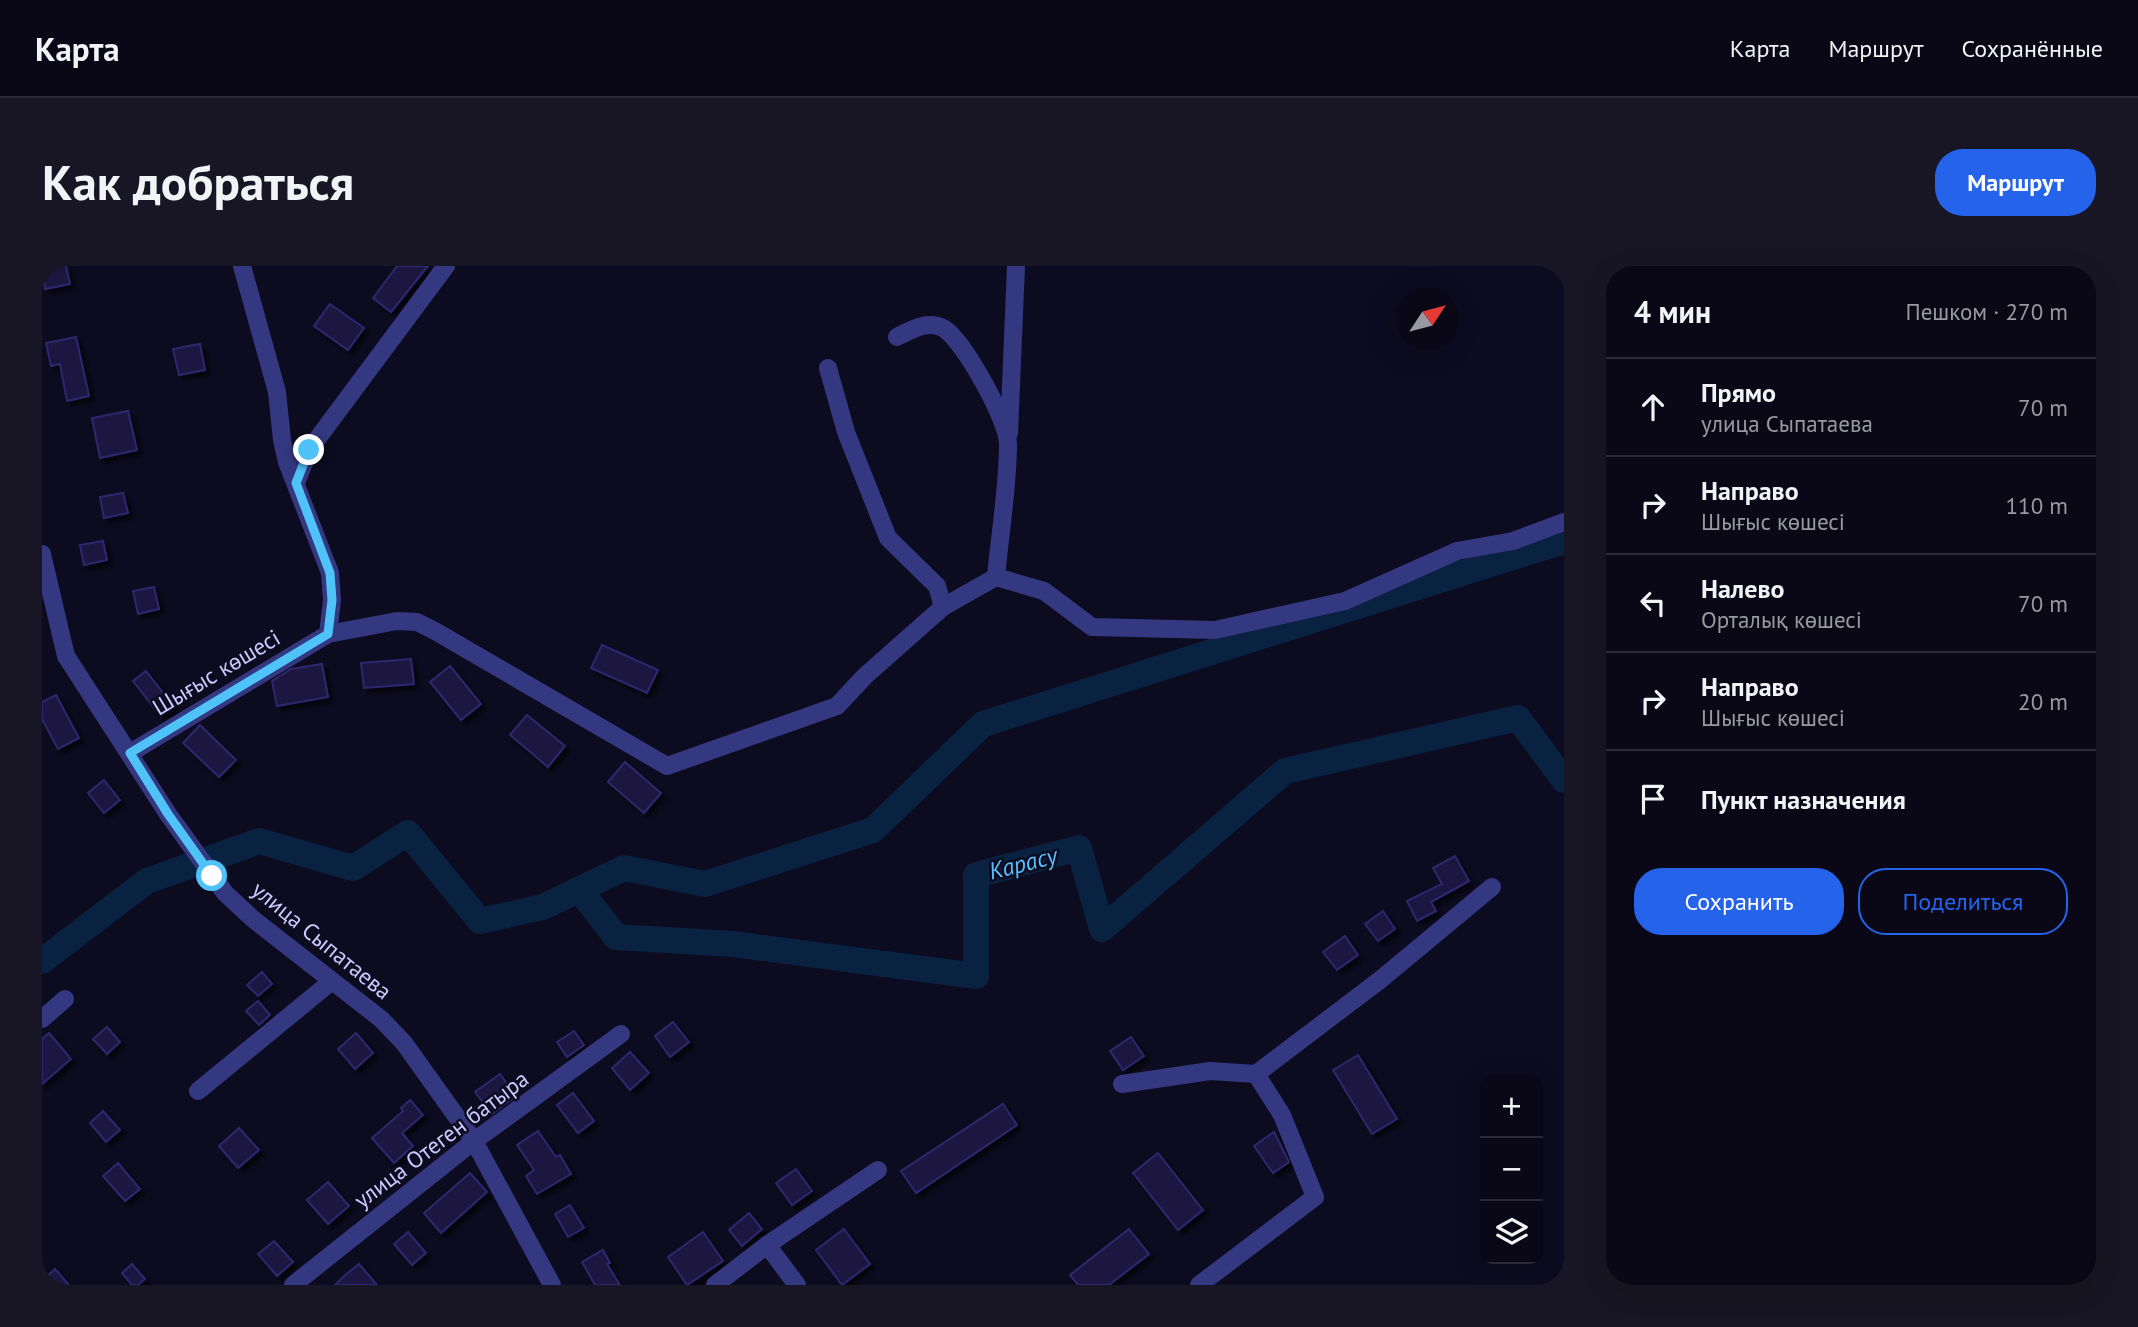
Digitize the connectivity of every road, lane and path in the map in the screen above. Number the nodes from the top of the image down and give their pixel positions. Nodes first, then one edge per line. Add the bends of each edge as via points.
1 (242, 266) edge
2 (446, 266) edge
3 (1016, 266) edge
4 (897, 337) dead end
5 (828, 368) dead end
6 (1008, 440) junction
7 (296, 483) junction
8 (1564, 523) edge
9 (42, 554) edge
10 (996, 577) junction
11 (45, 579) edge
12 (943, 607) junction
13 (328, 634) junction
14 (130, 753) junction
15 (1492, 887) dead end
16 (332, 982) junction
17 (65, 999) dead end
18 (42, 1019) edge
19 (621, 1034) dead end
20 (1256, 1074) junction
21 (1122, 1084) dead end
22 (198, 1091) dead end
23 (474, 1141) junction
24 (878, 1170) dead end
25 (767, 1245) junction
26 (293, 1285) edge
27 (552, 1285) edge
28 (715, 1285) edge
29 (797, 1285) edge
30 (1199, 1285) edge

1 - 7 street via 269,359 282,440
2 - 7 street via 309,450
3 - 6 street
4 - 6 street via 921,326 942,328 955,340 984,380
5 - 12 street via 846,432 888,538 937,586
6 - 10 street
7 - 13 street via 330,573
8 - 10 street via 1513,541 1457,551 1345,601 1215,630 1092,627 1044,591
9 - 11 street, улица Сыпатаева
10 - 12 street
11 - 14 street, улица Сыпатаева via 66,656
12 - 13 street via 837,706 667,766 417,622 397,621
13 - 14 street, Шығыс көшесі
14 - 16 street, улица Сыпатаева via 225,893
15 - 20 street
16 - 22 street
16 - 23 street, улица Сыпатаева via 404,1043
17 - 18 street
19 - 23 street, улица Отеген батыра
20 - 21 street via 1210,1071
20 - 30 street via 1282,1115 1315,1197
23 - 26 street, улица Отеген батыра
23 - 27 street, улица Сыпатаева
24 - 25 street
25 - 28 street
25 - 29 street

